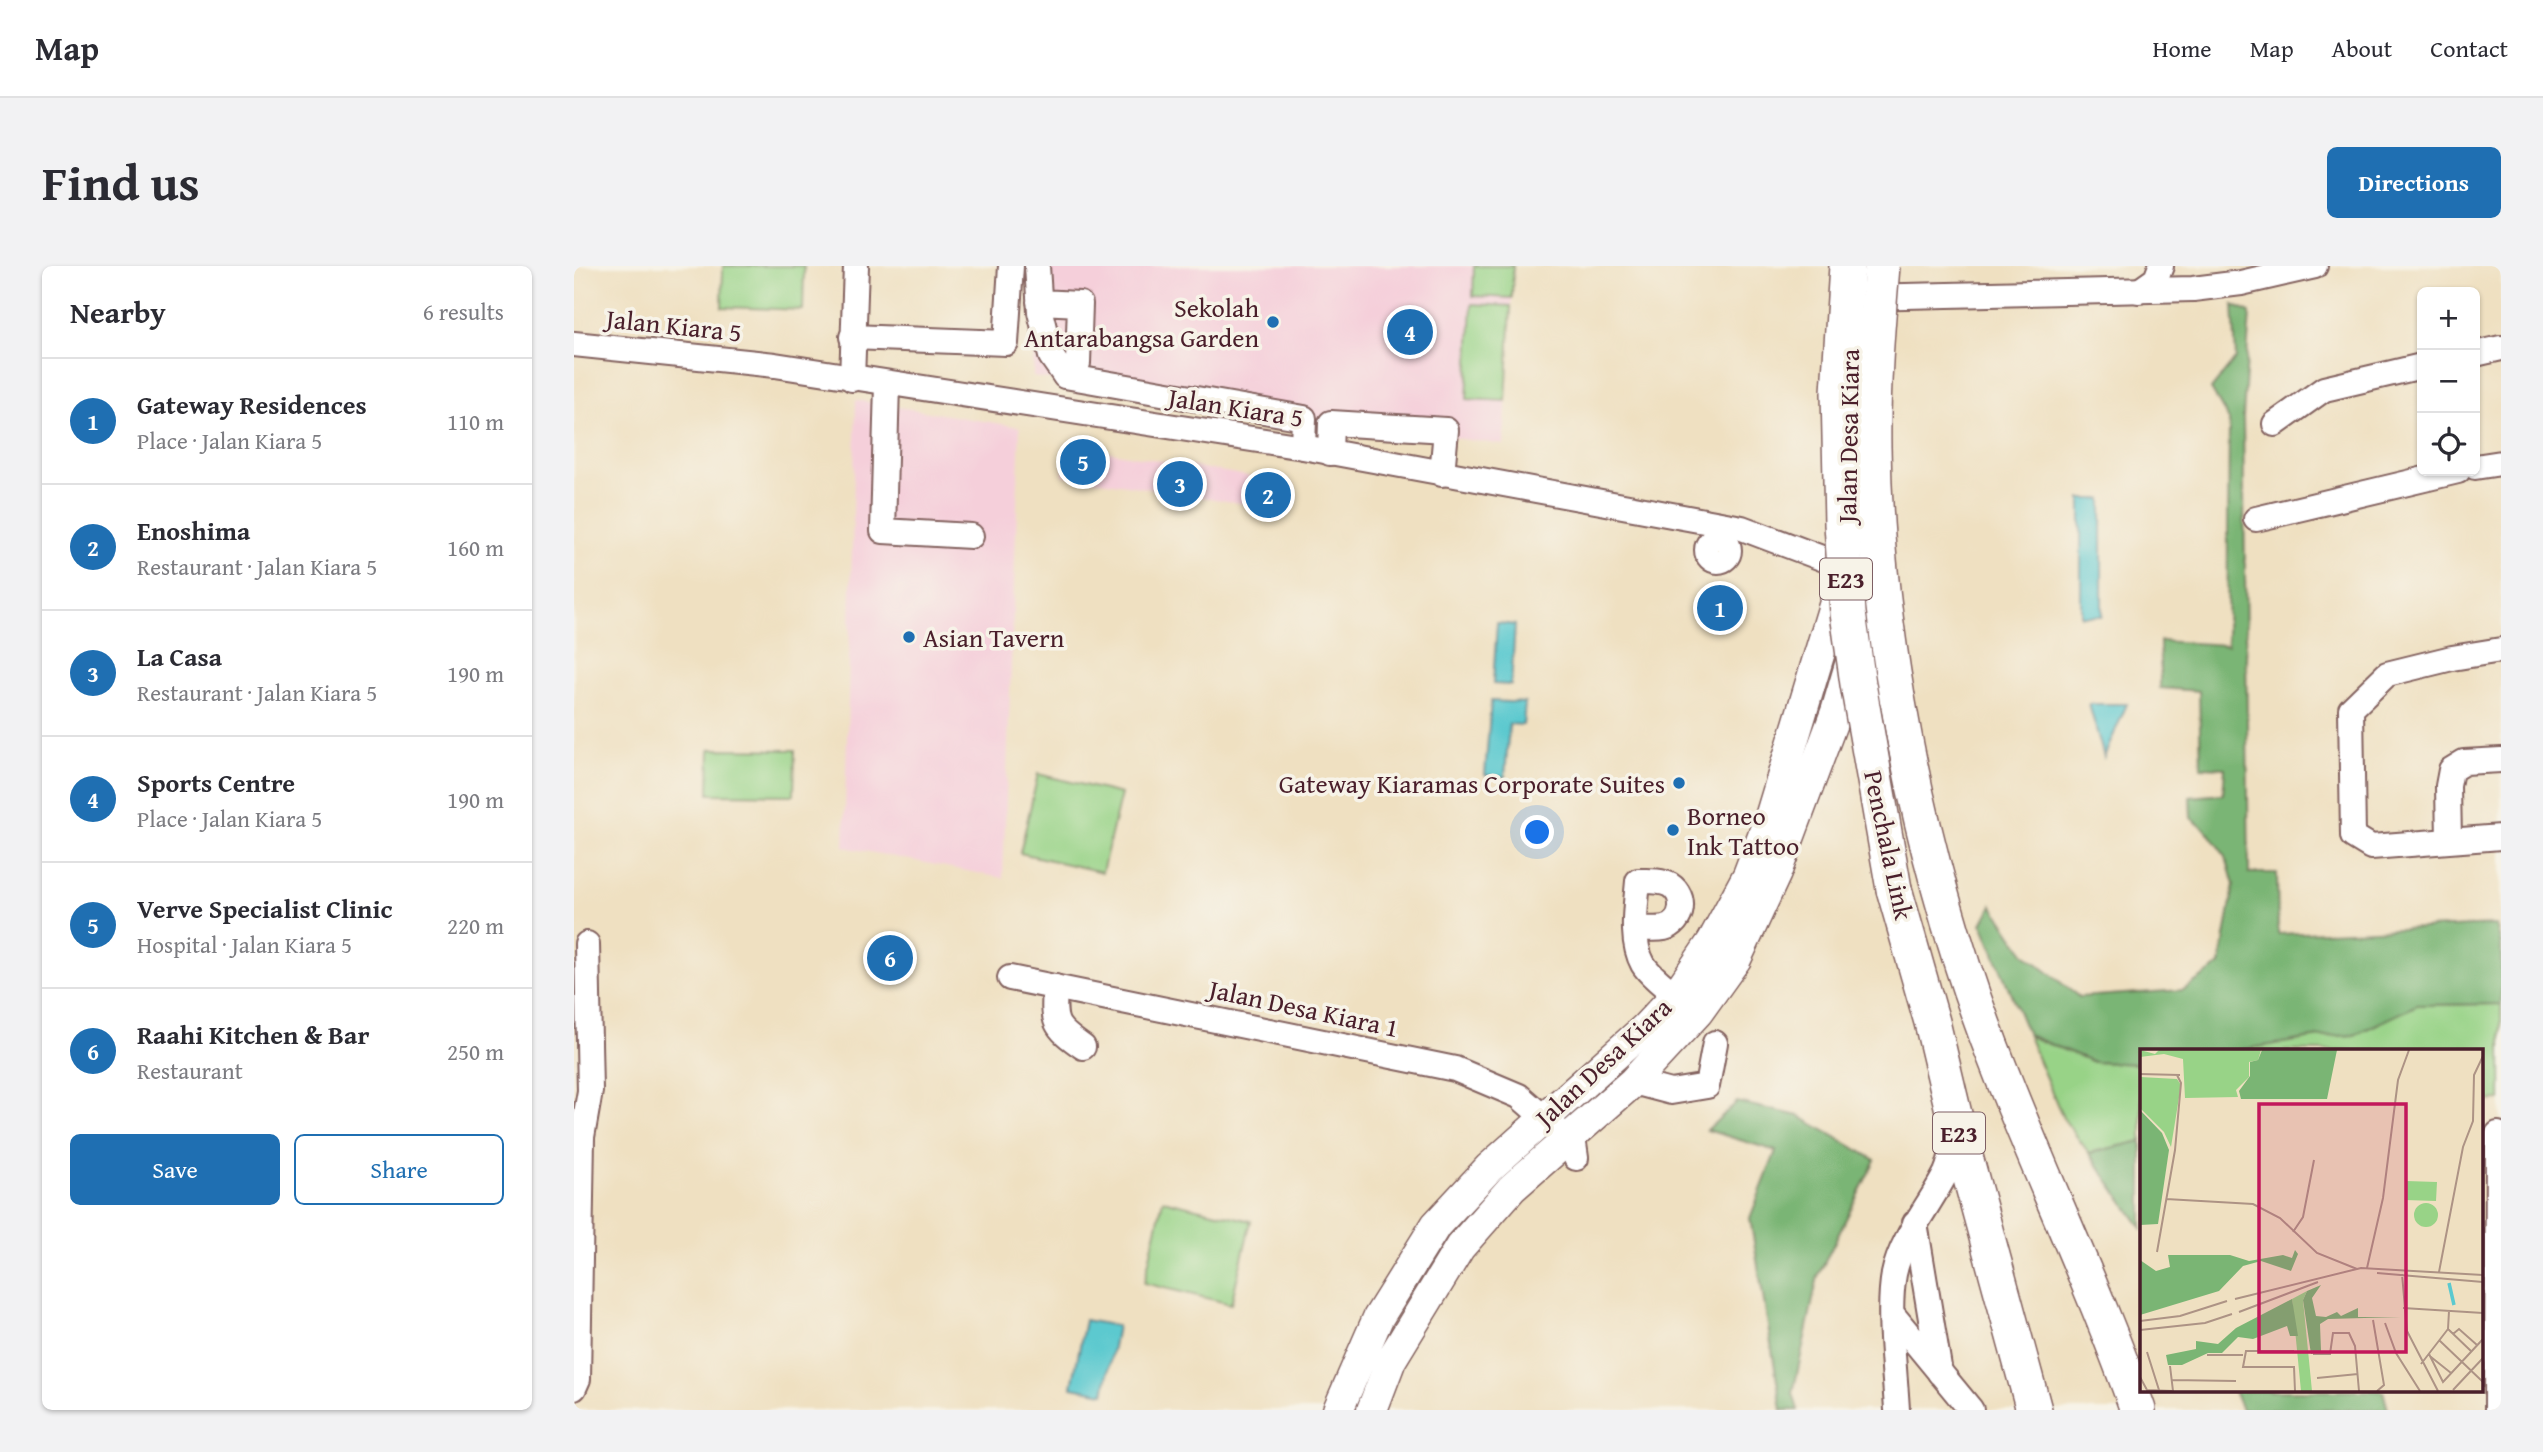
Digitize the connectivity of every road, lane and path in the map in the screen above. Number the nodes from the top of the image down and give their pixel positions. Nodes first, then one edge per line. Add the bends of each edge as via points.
1 (856, 266) edge
2 (1010, 266) edge
3 (1037, 266) edge
4 (1854, 266) edge
5 (1873, 266) edge
6 (1895, 266) edge
7 (2162, 266) edge
8 (2315, 266) edge
9 (1862, 282) edge
10 (2151, 291) junction
11 (1039, 302) junction
12 (852, 337) junction
13 (574, 344) edge
14 (2501, 348) edge
15 (2480, 353) edge
16 (2417, 367) edge
17 (1065, 376) junction
18 (852, 379) junction
19 (887, 384) junction
20 (1448, 415) dead end
21 (2275, 425) dead end
22 (1416, 427) junction
23 (1303, 447) junction
24 (1330, 453) junction
25 (2501, 463) edge
26 (2480, 466) edge
27 (1442, 474) junction
28 (2437, 476) edge
29 (2256, 519) dead end
30 (971, 536) dead end
31 (1846, 566) junction
32 (1877, 581) junction
33 (2501, 650) edge
34 (1897, 697) junction
35 (2501, 760) edge
36 (2501, 837) edge
37 (2449, 840) junction
38 (1636, 928) junction
39 (587, 944) dead end
40 (1010, 978) dead end
41 (1055, 987) junction
42 (1687, 1003) junction
43 (1715, 1044) dead end
44 (1083, 1047) dead end
45 (1633, 1082) junction
46 (1545, 1116) junction
47 (1957, 1127) junction
48 (2498, 1133) dead end
49 (1572, 1149) junction
50 (1915, 1223) junction
51 (1892, 1314) junction
52 (1940, 1373) junction
53 (574, 1388) edge
54 (1338, 1410) edge
55 (1372, 1410) edge
56 (1897, 1410) edge
57 (1972, 1410) edge
58 (2034, 1410) edge
59 (2138, 1410) edge
60 (2497, 1410) edge

1 - 12 street
2 - 12 street via 1006,343
3 - 11 street
4 - 9 main road, Jalan Desa Kiara
5 - 9 main road, Jalan Desa Kiara
6 - 34 highway, bridge via 1886,425
7 - 10 street
8 - 10 street via 2241,283
9 - 10 street
9 - 31 main road, Jalan Desa Kiara
9 - 32 main road, Jalan Desa Kiara via 1880,496
9 - 34 highway, bridge via 1884,616
9 - 47 highway, Penchala Link / E23, bridge via 1842,307 1839,393 1848,613 1894,889
11 - 17 street via 1051,356
11 - 17 street via 1080,304 1077,363
12 - 18 street
13 - 18 street, Jalan Kiara 5 via 775,365
14 - 15 street
16 - 21 street via 2324,389
17 - 23 street via 1304,418
18 - 19 street, Jalan Kiara 5
19 - 23 street, Jalan Kiara 5
19 - 30 street via 883,531
20 - 22 street via 1417,412
22 - 24 street via 1331,423
22 - 27 street via 1447,430
23 - 24 street, Jalan Kiara 5
24 - 27 street, Jalan Kiara 5
25 - 26 street
27 - 31 street, Jalan Kiara 5 via 1720,531 1742,528
28 - 29 street
31 - 32 street, Jalan Kiara 5
31 - 42 main road, Jalan Desa Kiara via 1771,814 1748,875 1712,942
32 - 42 main road, Jalan Desa Kiara via 1836,712 1776,873 1735,959
33 - 37 street via 2387,674 2351,709 2353,836 2371,847
34 - 59 highway, Penchala Link / E23 via 1937,884 2002,1076 2115,1343
35 - 37 street via 2464,762 2451,770
36 - 37 street
38 - 38 street via 1638,881 1666,883 1678,892 1682,907 1676,920 1663,928
38 - 42 street via 1643,964
39 - 53 street via 590,1091 582,1137 578,1379
40 - 41 street, Jalan Desa Kiara 1
41 - 44 street via 1054,1014 1060,1031
41 - 46 street, Jalan Desa Kiara 1 via 1455,1069 1519,1096
42 - 45 main road, Jalan Desa Kiara
42 - 46 main road, Jalan Desa Kiara via 1623,1049
43 - 45 street via 1707,1086 1671,1092
45 - 49 main road, Jalan Desa Kiara
46 - 49 street, Jalan Desa Kiara 1
46 - 54 main road, Jalan Desa Kiara via 1436,1225 1378,1318
47 - 50 street via 1947,1169
47 - 58 highway, Penchala Link / E23
48 - 60 street
49 - 55 main road, Jalan Desa Kiara via 1512,1188 1460,1247 1391,1360
50 - 51 street via 1894,1273
50 - 52 street
51 - 52 street
51 - 56 street
52 - 57 street

